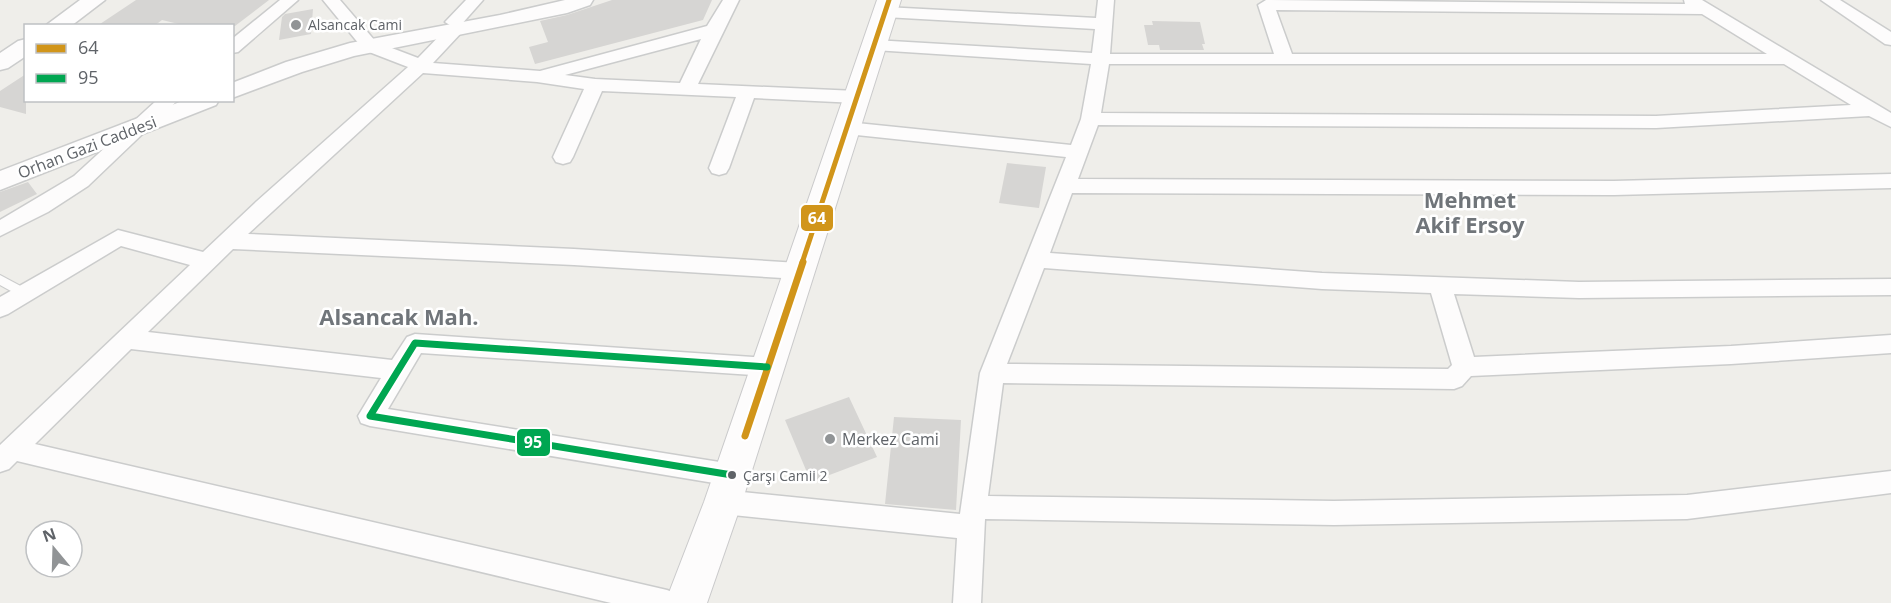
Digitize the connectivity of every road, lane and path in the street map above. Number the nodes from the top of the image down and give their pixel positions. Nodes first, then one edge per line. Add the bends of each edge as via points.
1 (94, 0) edge
2 (290, 0) edge
3 (331, 0) edge
4 (475, 0) edge
5 (555, 0) edge
6 (582, 0) edge
7 (731, 0) edge
8 (1030, 0) edge
9 (1106, 0) edge
10 (1828, 0) edge
11 (1447, 3) edge
12 (1698, 4) edge
13 (887, 6) edge
14 (1028, 20) junction
15 (59, 24) edge
16 (1103, 24) junction
17 (454, 27) junction
18 (714, 30) junction
19 (1891, 40) edge
20 (375, 44) junction
21 (874, 45) junction
22 (234, 46) edge
23 (24, 47) edge
24 (1100, 59) junction
25 (1285, 59) junction
26 (1791, 59) junction
27 (0, 63) edge
28 (419, 67) junction
29 (537, 76) junction
30 (595, 85) junction
31 (686, 89) junction
32 (234, 90) edge
33 (747, 92) junction
34 (857, 97) junction
35 (167, 102) edge
36 (203, 102) edge
37 (1873, 110) junction
38 (1090, 119) junction
39 (1891, 121) edge
40 (847, 128) junction
41 (135, 129) junction
42 (1078, 152) junction
43 (564, 157) dead end
44 (719, 168) dead end
45 (0, 180) edge
46 (1891, 181) edge
47 (1065, 186) junction
48 (0, 229) edge
49 (228, 241) junction
50 (1036, 260) junction
51 (206, 261) junction
52 (799, 271) junction
53 (0, 279) edge
54 (1440, 285) junction
55 (1891, 288) edge
56 (24, 293) junction
57 (0, 308) edge
58 (127, 339) junction
59 (1891, 344) edge
60 (1465, 367) junction
61 (767, 368) junction
62 (398, 370) junction
63 (992, 373) junction
64 (6, 455) edge
65 (1891, 482) edge
66 (727, 489) junction
67 (972, 517) junction
68 (667, 603) edge
69 (686, 603) edge
70 (967, 603) edge

1 - 15 street
2 - 22 street
3 - 20 street
4 - 17 street
5 - 17 street
6 - 17 street via 567,7
7 - 18 street
8 - 14 street
9 - 16 street
10 - 19 street
11 - 12 street
11 - 25 street via 1266,5
12 - 26 street
13 - 14 street
13 - 21 main road
14 - 16 street
16 - 24 street
17 - 20 street via 399,42
17 - 28 street
18 - 29 street
18 - 31 street
20 - 28 street
20 - 32 street via 294,67
21 - 24 street
21 - 34 main road
23 - 27 street
24 - 25 street
24 - 38 street
25 - 26 street
26 - 37 street
28 - 29 street
28 - 49 street
29 - 30 street
30 - 31 street
30 - 43 street
31 - 33 street
33 - 34 street
33 - 44 street
34 - 40 main road
35 - 41 street
36 - 41 street, Orhan Gazi Caddesi
37 - 38 street via 1656,122
37 - 39 street
38 - 42 street
40 - 42 street
40 - 52 main road
41 - 45 street, Orhan Gazi Caddesi
41 - 48 street via 81,181
42 - 47 street
46 - 47 street via 1614,188
47 - 50 street
49 - 51 street
49 - 52 street
50 - 54 street via 1322,281
50 - 63 street
51 - 56 street via 118,238
51 - 58 street
52 - 61 main road
53 - 56 lane
54 - 55 street via 1579,290
54 - 60 street
56 - 57 street
58 - 62 street
58 - 64 street
59 - 60 street
60 - 63 street via 1454,379
61 - 62 street via 415,342
61 - 66 main road
62 - 66 street via 370,416
63 - 67 street
64 - 68 street
65 - 67 street via 1687,507
66 - 67 street
66 - 69 main road
67 - 70 street

